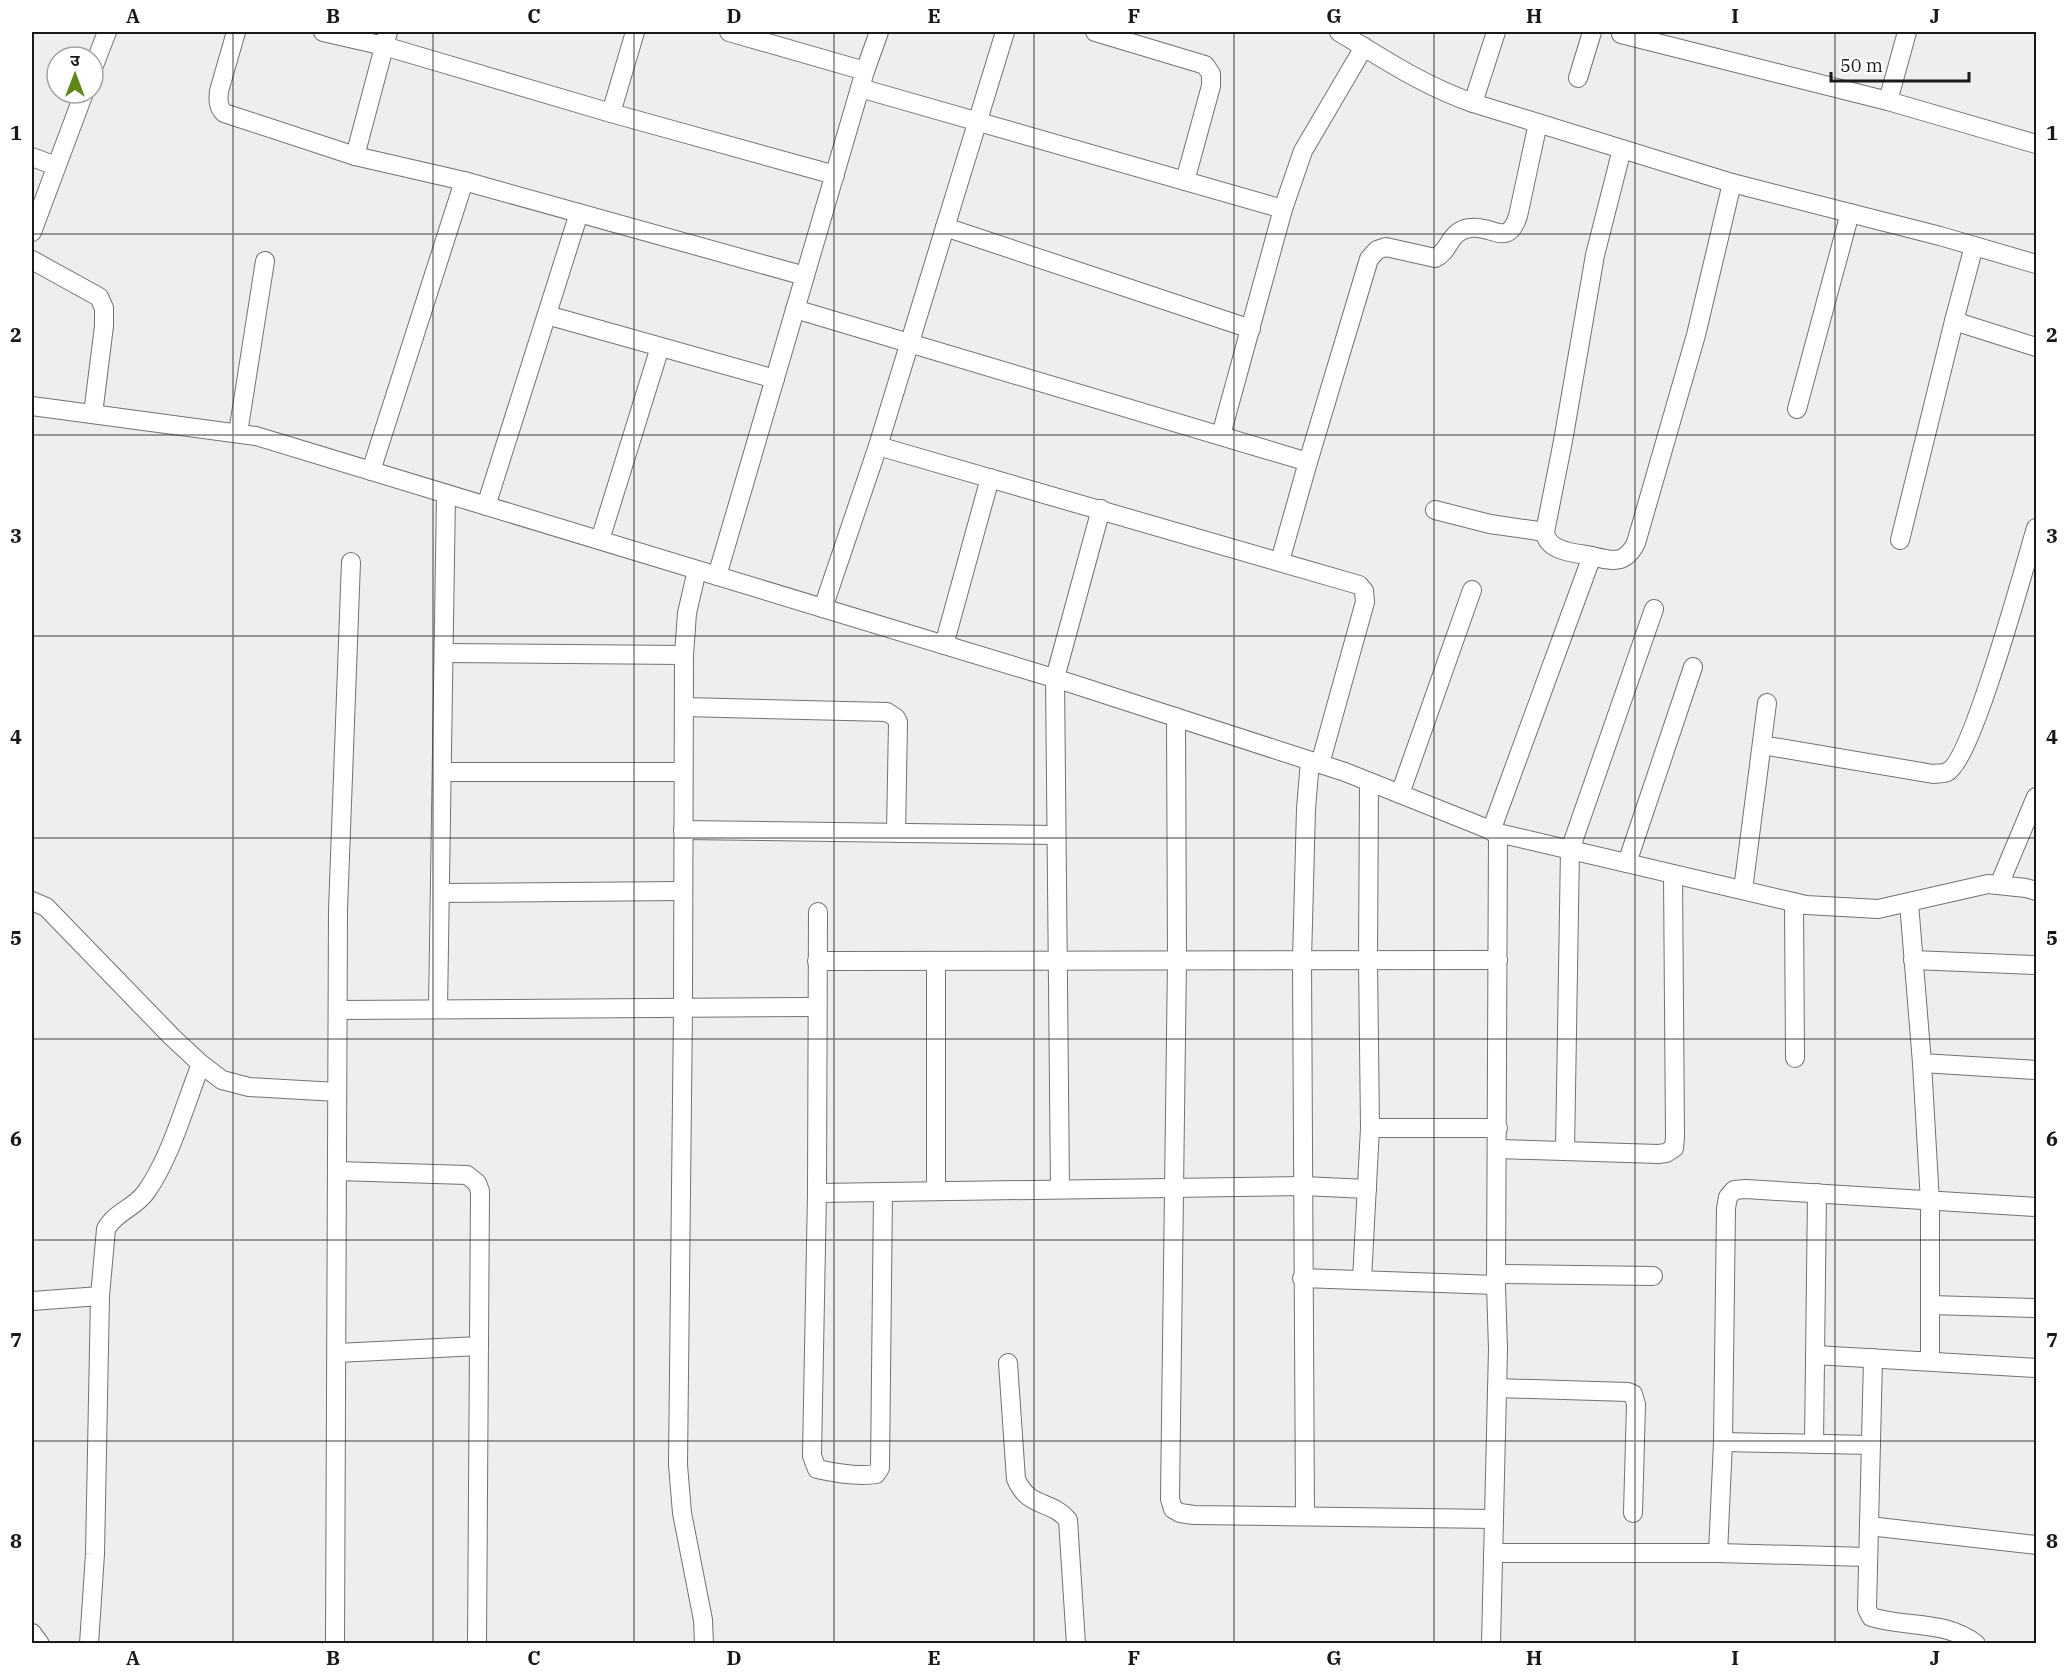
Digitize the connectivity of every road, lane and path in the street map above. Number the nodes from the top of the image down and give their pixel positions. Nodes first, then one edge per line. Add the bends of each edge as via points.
1 (236, 32) edge
2 (323, 32) edge
3 (635, 32) edge
4 (729, 32) edge
5 (879, 32) edge
6 (1005, 32) edge
7 (1095, 32) edge
8 (1339, 32) edge
9 (1496, 32) edge
10 (1592, 32) edge
11 (1907, 32) edge
12 (1621, 34) dead end
13 (386, 39) edge
14 (1364, 47) junction
15 (1578, 78) dead end
16 (863, 80) junction
17 (1888, 101) junction
18 (1473, 103) junction
19 (79, 105) edge
20 (611, 113) junction
21 (977, 121) junction
22 (1538, 123) junction
23 (2037, 144) edge
24 (1622, 149) junction
25 (355, 156) junction
26 (32, 157) edge
27 (56, 166) junction
28 (835, 175) junction
29 (464, 181) junction
30 (1185, 181) junction
31 (1732, 183) junction
32 (1283, 209) junction
33 (579, 213) junction
34 (1850, 213) junction
35 (945, 227) junction
36 (32, 232) edge
37 (1974, 246) junction
38 (32, 260) edge
39 (265, 261) dead end
40 (2037, 264) edge
41 (805, 276) junction
42 (795, 309) junction
43 (547, 315) junction
44 (1954, 321) junction
45 (1251, 329) junction
46 (909, 343) junction
47 (660, 347) junction
48 (2037, 347) edge
49 (775, 379) junction
50 (32, 406) edge
51 (1797, 409) dead end
52 (93, 414) junction
53 (238, 433) junction
54 (1221, 435) junction
55 (878, 446) junction
56 (1308, 462) junction
57 (371, 471) junction
58 (990, 478) junction
59 (446, 494) junction
60 (486, 506) junction
61 (1101, 509) junction
62 (1435, 510) dead end
63 (2037, 528) edge
64 (1545, 532) junction
65 (600, 540) junction
66 (1900, 540) dead end
67 (1592, 556) junction
68 (1280, 561) junction
69 (351, 562) dead end
70 (697, 570) junction
71 (717, 576) junction
72 (1472, 590) dead end
73 (823, 608) junction
74 (1654, 609) dead end
75 (944, 645) junction
76 (444, 653) junction
77 (684, 655) junction
78 (1693, 667) dead end
79 (1055, 678) junction
80 (1767, 703) dead end
81 (684, 707) junction
82 (1176, 717) junction
83 (1762, 745) junction
84 (1315, 763) junction
85 (442, 772) junction
86 (683, 772) junction
87 (1369, 782) junction
88 (1400, 794) junction
89 (2037, 797) edge
90 (683, 830) junction
91 (1494, 832) junction
92 (896, 833) junction
93 (1056, 835) junction
94 (1570, 850) junction
95 (1627, 863) junction
96 (1672, 874) junction
97 (1999, 885) junction
98 (1743, 890) junction
99 (683, 891) junction
100 (2037, 891) edge
101 (440, 893) junction
102 (32, 901) edge
103 (1794, 902) junction
104 (1909, 903) junction
105 (818, 912) dead end
106 (1057, 960) junction
107 (1177, 960) junction
108 (1302, 960) junction
109 (1368, 960) junction
110 (1498, 960) junction
111 (1913, 960) junction
112 (817, 961) junction
113 (936, 961) junction
114 (2037, 965) edge
115 (817, 1007) junction
116 (683, 1008) junction
117 (438, 1009) junction
118 (338, 1010) junction
119 (1795, 1058) dead end
120 (1922, 1063) junction
121 (201, 1064) junction
122 (2037, 1070) edge
123 (337, 1092) junction
124 (1370, 1128) junction
125 (1498, 1128) junction
126 (1498, 1149) junction
127 (1565, 1151) junction
128 (337, 1171) junction
129 (1303, 1186) junction
130 (1173, 1188) junction
131 (1060, 1190) junction
132 (1367, 1190) junction
133 (936, 1191) junction
134 (883, 1192) junction
135 (818, 1193) junction
136 (1817, 1193) junction
137 (1930, 1202) junction
138 (2037, 1207) edge
139 (1653, 1276) dead end
140 (1302, 1278) junction
141 (1496, 1279) junction
142 (1362, 1280) junction
143 (100, 1296) junction
144 (32, 1301) edge
145 (1930, 1305) junction
146 (2037, 1308) edge
147 (479, 1346) junction
148 (337, 1353) junction
149 (1815, 1355) junction
150 (1873, 1358) junction
151 (1930, 1361) junction
152 (1008, 1362) dead end
153 (2037, 1368) edge
154 (1497, 1388) junction
155 (1723, 1442) junction
156 (1814, 1444) junction
157 (1871, 1445) junction
158 (1633, 1514) dead end
159 (1305, 1516) junction
160 (1494, 1519) junction
161 (1869, 1526) junction
162 (2037, 1545) edge
163 (1493, 1553) junction
164 (1718, 1553) junction
165 (1867, 1557) junction
166 (32, 1633) edge
167 (40, 1644) edge
168 (89, 1644) edge
169 (334, 1644) edge
170 (477, 1644) edge
171 (704, 1644) edge
172 (1076, 1644) edge
173 (1491, 1644) edge
174 (1977, 1644) edge

1 - 25 street via 219,91 218,101 224,113
2 - 13 street
3 - 20 street
4 - 16 street
5 - 16 street
6 - 21 street
7 - 30 street via 1205,65 1211,74
8 - 14 street
9 - 18 street
10 - 15 street
11 - 17 street
12 - 17 street
13 - 20 street
13 - 25 street
14 - 18 street via 1412,78
14 - 32 street via 1303,151
16 - 21 street
16 - 28 street
17 - 23 street
18 - 22 street
19 - 27 street
20 - 28 street
21 - 30 street
21 - 35 street
22 - 24 street
22 - 56 street via 1512,229 1506,233 1475,227 1460,230 1435,258 1386,247 1369,258
24 - 31 street
24 - 64 street via 1595,255
25 - 29 street
26 - 27 street
27 - 36 street
28 - 41 street
29 - 33 street
29 - 57 street
30 - 32 street
31 - 34 street
31 - 67 street via 1696,335 1636,543 1624,558 1611,561
32 - 45 street
33 - 41 street
33 - 43 street
34 - 37 street
34 - 51 street
35 - 45 street
35 - 46 street
37 - 40 street
37 - 44 street
38 - 52 street via 99,297 104,308
39 - 53 street
41 - 42 street
42 - 46 street
42 - 49 street
43 - 47 street
43 - 60 street
44 - 48 street
44 - 66 street
45 - 54 street
46 - 54 street
46 - 55 street
47 - 49 street
47 - 65 street
49 - 71 street
50 - 52 street
52 - 53 street
53 - 57 street
54 - 56 street
55 - 58 street
55 - 73 street
56 - 68 street
57 - 59 street
58 - 61 street
58 - 75 street
59 - 60 street
59 - 76 street
60 - 65 street
61 - 68 street
61 - 79 street
62 - 64 street
63 - 83 street via 1980,711 1965,748 1947,772 1933,774
64 - 67 street via 1552,545
65 - 70 street
67 - 91 street
68 - 84 street via 1359,585 1365,595
69 - 118 street
70 - 71 street
70 - 77 street via 687,613
71 - 73 street
72 - 88 street
73 - 75 street
74 - 94 street
75 - 79 street
76 - 77 street
76 - 85 street
77 - 81 street
78 - 95 street
79 - 82 street
79 - 93 street
80 - 83 street
81 - 86 street
81 - 92 street via 887,712 897,722
82 - 84 street
82 - 107 street
83 - 98 street
84 - 87 street
84 - 108 street via 1306,809
85 - 86 street
85 - 101 street
86 - 90 street
87 - 88 street
87 - 109 street
88 - 91 street
89 - 97 street
90 - 92 street
90 - 99 street
91 - 94 street
91 - 110 street
92 - 93 street
93 - 106 street
94 - 95 street
94 - 127 street
95 - 96 street
96 - 98 street
96 - 127 street via 1674,1148 1658,1154
97 - 100 street
97 - 104 street via 1988,884
98 - 103 street
99 - 101 street
99 - 116 street
101 - 117 street
102 - 121 street via 46,907
103 - 104 street via 1878,909
103 - 119 street
104 - 111 street
105 - 112 street
106 - 107 street
106 - 113 street
106 - 131 street
107 - 108 street
107 - 130 street
108 - 109 street
108 - 129 street
109 - 110 street
109 - 124 street
110 - 125 street
111 - 114 street
111 - 120 street
112 - 113 street
112 - 115 street
113 - 133 street
115 - 116 street
115 - 135 street
116 - 117 street
116 - 171 street via 678,1465
117 - 118 street
118 - 123 street
120 - 122 street
120 - 137 street
121 - 123 street via 222,1080 249,1087
121 - 143 street via 164,1161 136,1204 111,1219 106,1229
123 - 128 street
124 - 125 street
124 - 132 street
125 - 126 street
126 - 127 street
126 - 141 street
128 - 147 street via 467,1175 477,1183
128 - 148 street
129 - 130 street
129 - 132 street
129 - 140 street
130 - 131 street
130 - 159 street via 1173,1509 1194,1515
131 - 133 street
132 - 142 street
133 - 134 street
134 - 135 street
134 - 135 street via 880,1468 876,1474 868,1475 817,1469 812,1456
136 - 137 street
136 - 149 street
136 - 155 street via 1746,1189 1734,1190 1728,1197
137 - 138 street
137 - 145 street
139 - 141 street
140 - 142 street
140 - 159 street
141 - 142 street
141 - 154 street
143 - 144 street
143 - 168 street via 95,1554
145 - 146 street
145 - 151 street
147 - 148 street
147 - 170 street
148 - 169 street
149 - 150 street
149 - 156 street
150 - 151 street
150 - 157 street
151 - 153 street
152 - 172 street via 1016,1479 1028,1498 1062,1513 1068,1520
154 - 158 street via 1633,1394
154 - 160 street
155 - 156 street
155 - 164 street
156 - 157 street
157 - 161 street
159 - 160 street
160 - 163 street
161 - 162 street
161 - 165 street
163 - 164 street
163 - 173 street
164 - 165 street
165 - 174 street via 1866,1600 1871,1617 1942,1627
166 - 167 street

